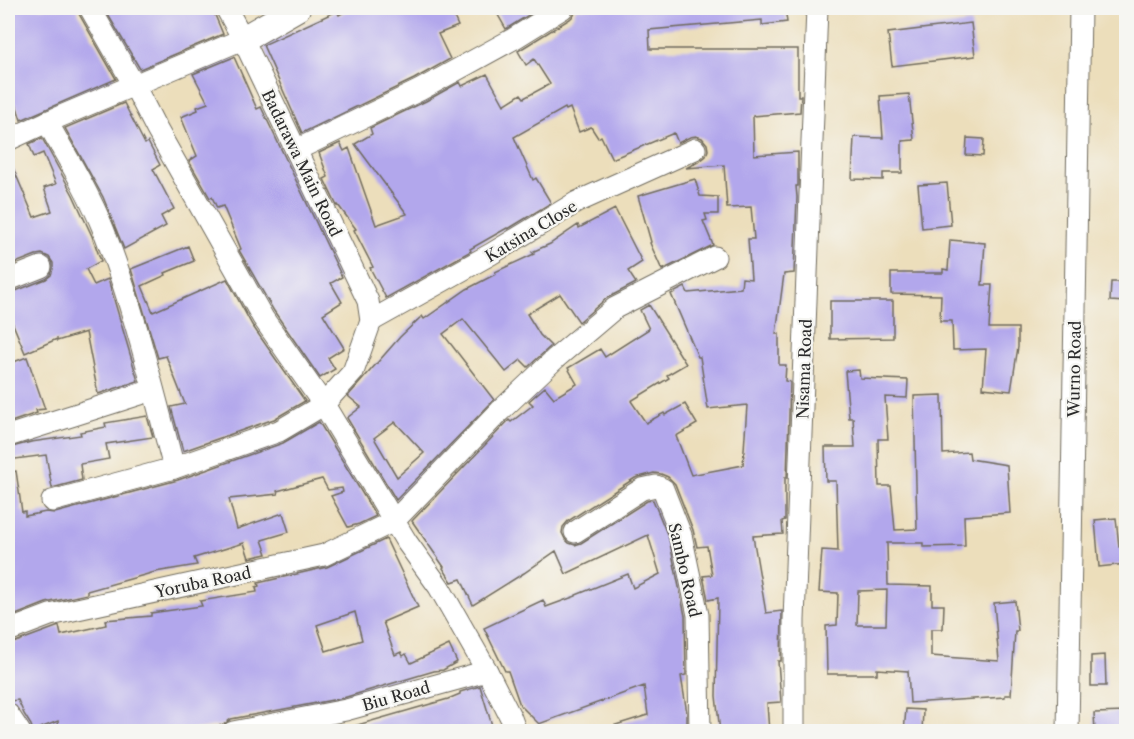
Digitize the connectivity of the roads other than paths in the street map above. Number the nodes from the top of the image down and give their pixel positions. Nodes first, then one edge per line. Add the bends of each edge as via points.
1 (90, 8) edge
2 (226, 8) edge
3 (297, 8) edge
4 (563, 8) edge
5 (818, 8) edge
6 (1080, 8) edge
7 (243, 39) junction
8 (134, 85) junction
9 (47, 122) junction
10 (8, 140) edge
11 (695, 149) dead end
12 (296, 150) junction
13 (716, 257) dead end
14 (41, 267) dead end
15 (8, 280) edge
16 (371, 321) junction
17 (153, 390) junction
18 (323, 405) junction
19 (8, 436) edge
20 (174, 468) junction
21 (52, 501) dead end
22 (394, 520) junction
23 (575, 532) dead end
24 (8, 631) edge
25 (487, 671) junction
26 (8, 714) edge
27 (20, 732) edge
28 (234, 732) edge
29 (516, 732) edge
30 (699, 732) edge
31 (794, 732) edge
32 (1068, 732) edge

1 - 8 street
2 - 7 street, Badarawa Main Road
3 - 7 street
4 - 12 street via 420,90
5 - 31 street, Nisama Road via 794,620
6 - 32 street, Wurno Road
7 - 8 street
7 - 12 street, Badarawa Main Road
8 - 9 street
8 - 18 street via 263,318
9 - 10 street
9 - 17 street via 104,230
11 - 16 street, Katsina Close via 577,202
12 - 16 street, Badarawa Main Road via 368,301
13 - 22 street, Yoruba Road via 615,308 500,411
14 - 15 street
16 - 18 street via 353,372
17 - 19 street
17 - 20 street
18 - 20 street via 279,431
18 - 22 street
20 - 21 street
22 - 24 street, Yoruba Road via 324,555 50,615
22 - 25 street via 439,587
23 - 30 street, Sambo Road via 642,489 663,489 681,535 698,615
25 - 28 street, Biu Road via 346,711
25 - 29 street
26 - 27 street

